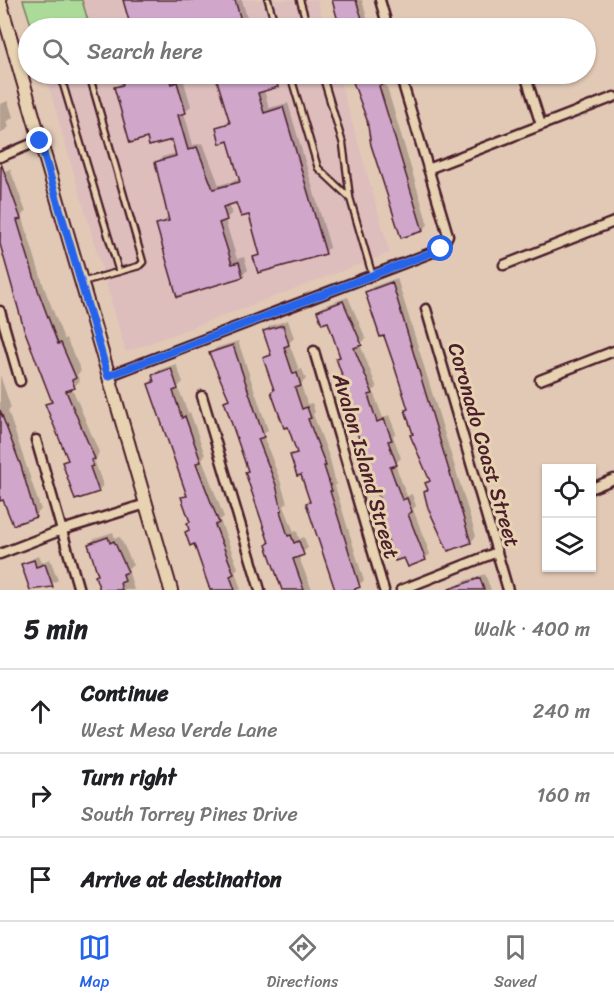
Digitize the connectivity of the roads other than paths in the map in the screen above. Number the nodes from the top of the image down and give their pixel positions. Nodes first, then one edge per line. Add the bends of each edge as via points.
1 (268, 0) edge
2 (300, 0) edge
3 (380, 0) edge
4 (0, 2) edge
5 (273, 18) edge
6 (305, 18) edge
7 (385, 18) edge
8 (18, 50) edge
9 (28, 84) edge
10 (63, 84) edge
11 (92, 84) edge
12 (293, 84) edge
13 (325, 84) edge
14 (403, 84) edge
15 (528, 84) edge
16 (614, 97) edge
17 (541, 125) junction
18 (40, 141) junction
19 (0, 157) edge
20 (428, 168) junction
21 (350, 198) junction
22 (614, 222) edge
23 (504, 265) dead end
24 (118, 272) junction
25 (372, 274) junction
26 (81, 282) junction
27 (426, 309) dead end
28 (0, 311) edge
29 (314, 351) dead end
30 (614, 351) edge
31 (108, 376) junction
32 (540, 380) dead end
33 (20, 381) dead end
34 (202, 396) dead end
35 (36, 440) dead end
36 (614, 479) edge
37 (596, 486) edge
38 (146, 504) junction
39 (62, 530) junction
40 (497, 552) junction
41 (0, 554) edge
42 (79, 590) edge
43 (171, 590) edge
44 (260, 590) edge
45 (384, 590) edge
46 (401, 590) edge
47 (508, 590) edge

1 - 5 lane
2 - 6 lane
3 - 7 street
4 - 8 street
9 - 18 street
10 - 24 lane
11 - 24 lane via 142,254 139,266
12 - 21 lane via 318,168
13 - 21 lane via 344,144
14 - 20 street
15 - 17 street
16 - 17 street
17 - 20 street
18 - 19 street
18 - 26 street
20 - 25 street via 448,235 445,243 433,253
21 - 25 lane
22 - 23 street
24 - 26 lane
25 - 31 street
26 - 31 street
27 - 40 street, Coronado Coast Street
28 - 33 street
29 - 45 street, Avalon Island Street
30 - 32 street
31 - 38 street
34 - 44 street
35 - 39 street
36 - 37 street
38 - 39 street
38 - 43 street
39 - 41 street
39 - 42 street
40 - 46 street
40 - 47 street, Coronado Coast Street

